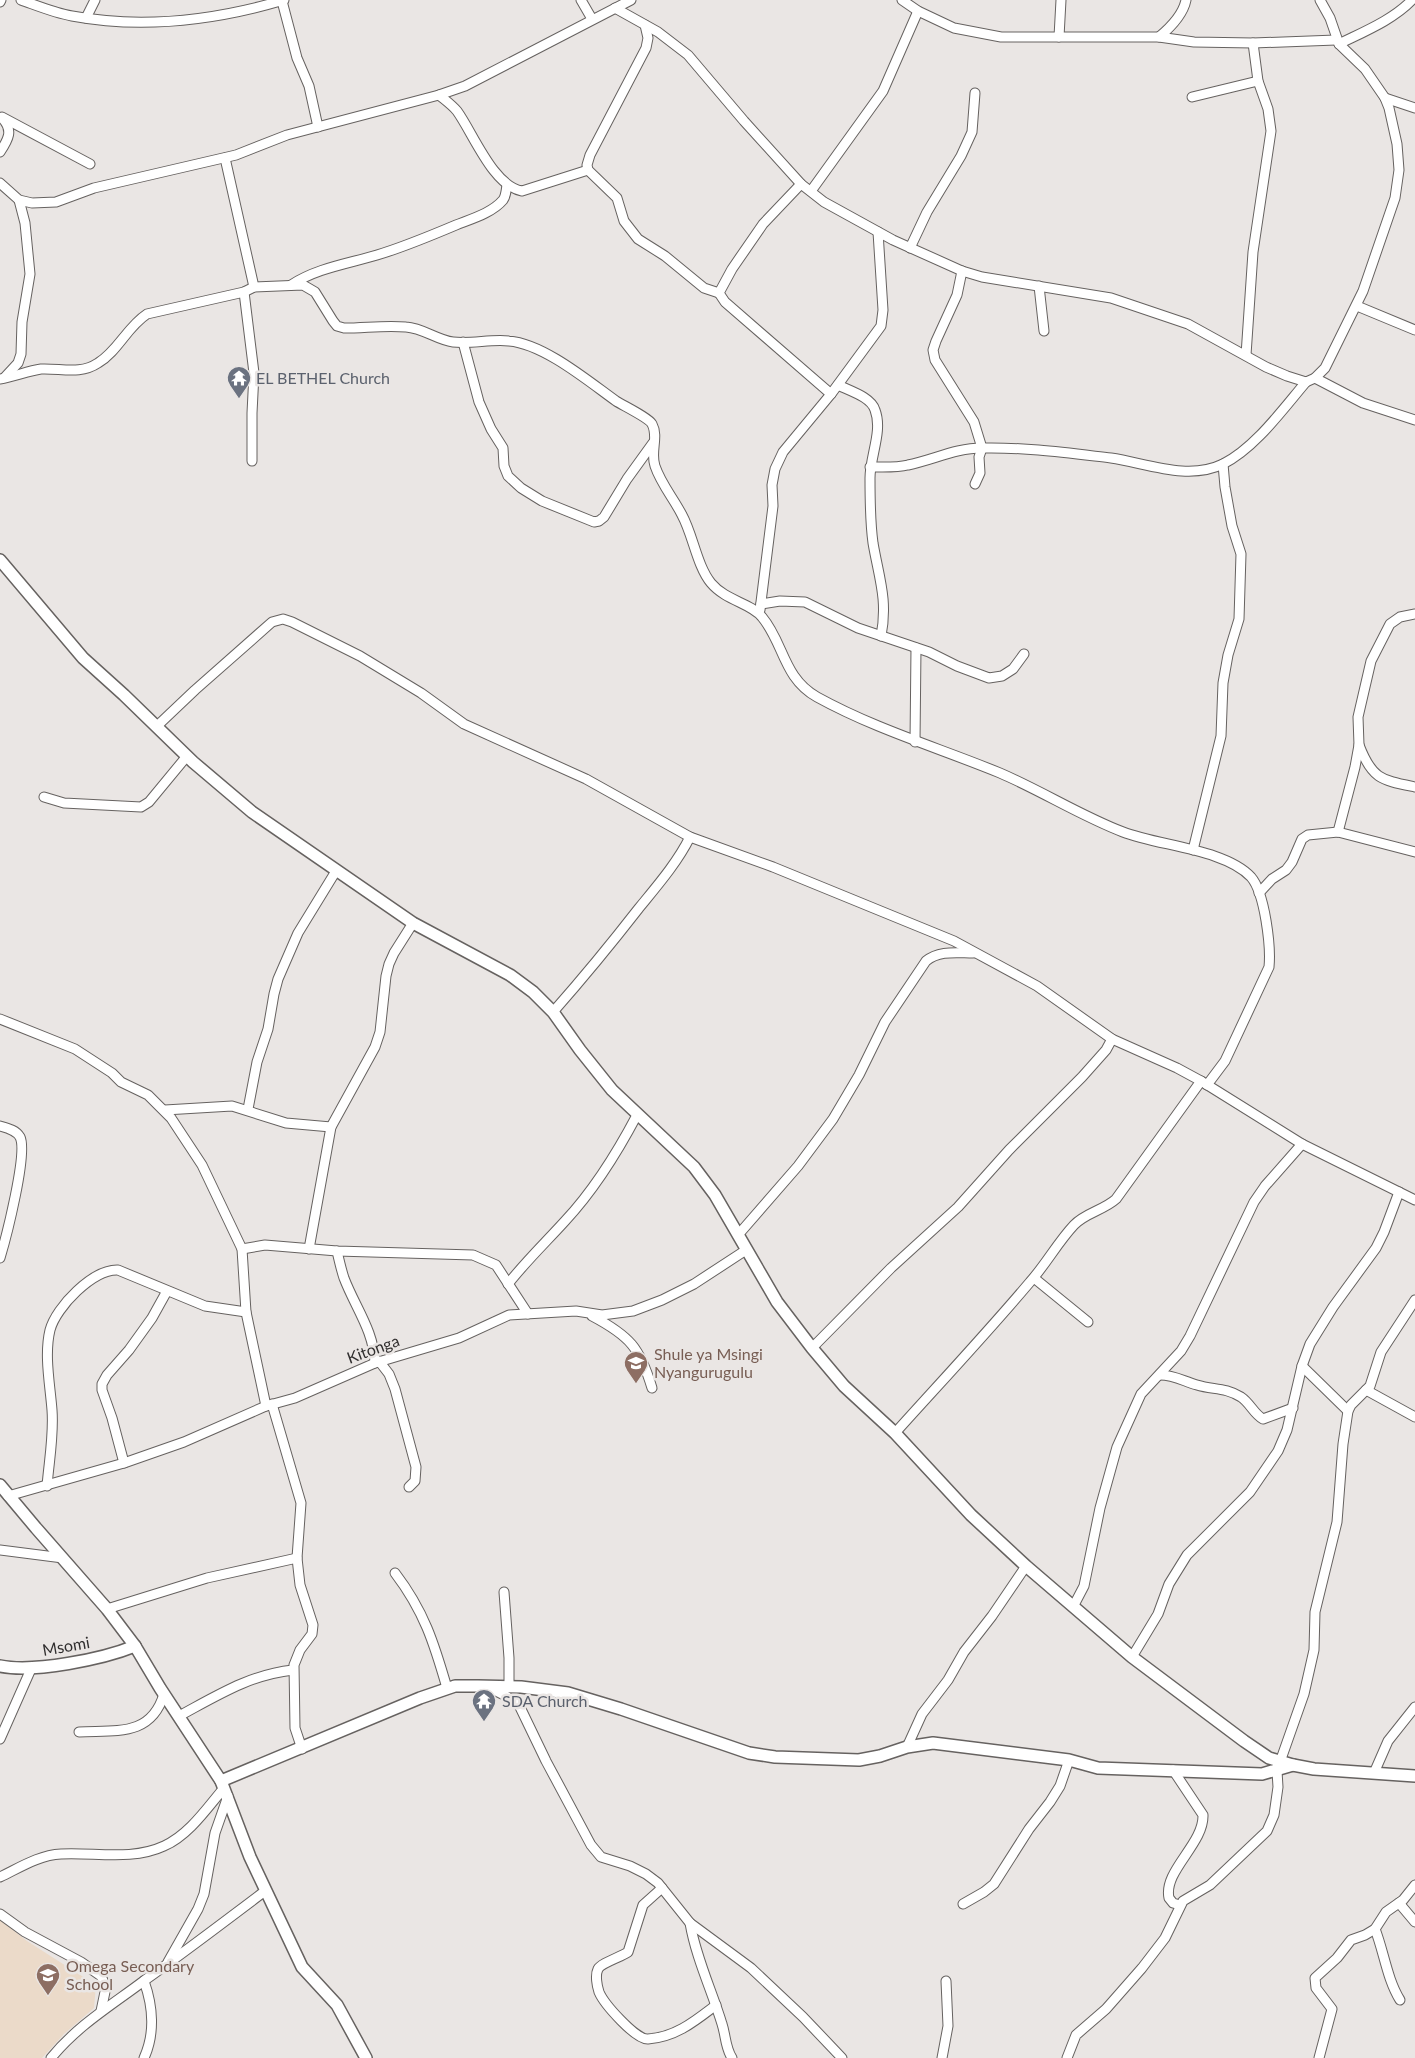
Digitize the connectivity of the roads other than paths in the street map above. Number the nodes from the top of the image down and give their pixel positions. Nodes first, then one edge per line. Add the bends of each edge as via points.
1 (21, 0) edge
2 (95, 0) edge
3 (283, 0) edge
4 (581, 0) edge
5 (631, 0) edge
6 (902, 0) edge
7 (1060, 0) edge
8 (1186, 0) edge
9 (1320, 0) edge
10 (1412, 0) edge
11 (615, 8) junction
12 (918, 11) junction
13 (86, 18) junction
14 (592, 19) junction
15 (645, 25) junction
16 (1059, 37) junction
17 (1159, 37) junction
18 (1338, 42) junction
19 (1253, 43) junction
20 (1258, 81) junction
21 (975, 93) dead end
22 (439, 95) junction
23 (1192, 97) dead end
24 (1385, 98) junction
25 (1415, 108) edge
26 (1, 117) edge
27 (318, 126) junction
28 (0, 152) edge
29 (224, 158) junction
30 (90, 164) dead end
31 (588, 170) junction
32 (0, 183) edge
33 (801, 184) junction
34 (507, 185) junction
35 (811, 191) junction
36 (19, 200) junction
37 (878, 232) junction
38 (910, 248) junction
39 (962, 271) junction
40 (288, 286) junction
41 (1038, 286) junction
42 (254, 287) junction
43 (244, 292) junction
44 (720, 292) junction
45 (1357, 306) junction
46 (1415, 330) edge
47 (1044, 332) dead end
48 (463, 342) junction
49 (1246, 355) junction
50 (1315, 378) junction
51 (1, 379) edge
52 (1306, 382) junction
53 (838, 385) junction
54 (832, 394) junction
55 (1415, 420) edge
56 (655, 440) junction
57 (982, 448) junction
58 (252, 461) dead end
59 (1223, 464) junction
60 (870, 467) junction
61 (975, 484) dead end
62 (0, 560) edge
63 (760, 609) junction
64 (1415, 614) edge
65 (881, 636) junction
66 (916, 648) junction
67 (1024, 654) dead end
68 (156, 727) junction
69 (915, 742) junction
70 (1358, 745) junction
71 (187, 756) junction
72 (1415, 787) edge
73 (44, 797) dead end
74 (1338, 832) junction
75 (690, 837) junction
76 (1193, 850) junction
77 (1415, 852) edge
78 (336, 871) junction
79 (1259, 893) junction
80 (413, 923) junction
81 (974, 952) junction
82 (553, 1012) junction
83 (0, 1020) edge
84 (1112, 1038) junction
85 (1204, 1083) junction
86 (165, 1110) junction
87 (248, 1110) junction
88 (637, 1116) junction
89 (0, 1126) edge
90 (331, 1126) junction
91 (1302, 1144) junction
92 (1399, 1192) junction
93 (1415, 1200) edge
94 (738, 1235) junction
95 (242, 1249) junction
96 (308, 1249) junction
97 (746, 1250) junction
98 (337, 1251) junction
99 (0, 1258) edge
100 (1034, 1278) junction
101 (508, 1284) junction
102 (167, 1292) junction
103 (1415, 1300) edge
104 (246, 1312) junction
105 (528, 1314) junction
106 (588, 1314) junction
107 (1088, 1322) dead end
108 (812, 1348) junction
109 (377, 1362) junction
110 (1302, 1366) junction
111 (1160, 1375) junction
112 (652, 1388) dead end
113 (1366, 1390) junction
114 (269, 1405) junction
115 (1293, 1408) junction
116 (1348, 1411) junction
117 (1415, 1417) edge
118 (895, 1433) junction
119 (124, 1463) junction
120 (0, 1485) edge
121 (47, 1486) junction
122 (409, 1487) dead end
123 (8, 1496) junction
124 (0, 1550) edge
125 (63, 1558) junction
126 (297, 1558) junction
127 (1026, 1566) junction
128 (395, 1573) dead end
129 (504, 1592) dead end
130 (1073, 1607) junction
131 (107, 1609) junction
132 (135, 1646) junction
133 (1132, 1657) junction
134 (0, 1666) edge
135 (31, 1668) junction
136 (293, 1670) junction
137 (486, 1686) junction
138 (509, 1687) junction
139 (447, 1688) junction
140 (164, 1694) junction
141 (1415, 1707) edge
142 (179, 1716) junction
143 (79, 1732) dead end
144 (0, 1739) edge
145 (907, 1747) junction
146 (302, 1749) junction
147 (1069, 1760) junction
148 (1279, 1766) junction
149 (1173, 1770) junction
150 (1374, 1773) junction
151 (1415, 1776) edge
152 (224, 1788) junction
153 (0, 1877) edge
154 (1415, 1885) edge
155 (662, 1888) junction
156 (265, 1891) junction
157 (1399, 1903) junction
158 (963, 1904) dead end
159 (1180, 1905) junction
160 (0, 1914) edge
161 (1415, 1922) edge
162 (690, 1923) junction
163 (1375, 1929) junction
164 (167, 1964) junction
165 (946, 1980) dead end
166 (144, 1981) junction
167 (1400, 2000) dead end
168 (716, 2005) junction
169 (101, 2011) junction
170 (51, 2058) edge
171 (144, 2058) edge
172 (366, 2058) edge
173 (732, 2058) edge
174 (842, 2058) edge
175 (942, 2058) edge
176 (1067, 2058) edge
177 (1319, 2058) edge

1 - 13 street
2 - 13 street
3 - 13 street via 207,17 151,23
3 - 27 street
4 - 14 street
5 - 11 street
6 - 12 street
7 - 16 street
8 - 17 street via 1180,15
9 - 18 street
10 - 18 street via 1373,27
11 - 14 street
11 - 15 street
12 - 16 street via 954,28 971,32 1001,37
12 - 35 street via 883,91
14 - 22 street via 465,86
15 - 31 street via 646,48 590,155
15 - 33 street via 688,55
16 - 17 street
17 - 19 street via 1194,42
18 - 19 street
18 - 24 street via 1365,69
19 - 20 street
20 - 23 street
20 - 49 street via 1268,109 1271,132 1253,252
21 - 38 street via 972,132
22 - 27 street
22 - 34 street via 455,109 494,171
24 - 25 street
24 - 45 street via 1396,144 1395,198
26 - 28 street via 9,131
26 - 30 street
27 - 29 street
29 - 36 street via 94,188 56,202
29 - 42 street
31 - 34 street via 522,190
31 - 44 street via 617,198 624,221 638,239 704,288
32 - 36 street
33 - 35 street
33 - 44 street via 763,224
34 - 40 street via 503,199 473,219 394,250 322,269
35 - 37 street via 824,202
36 - 51 street via 25,223 29,289 22,322 21,354 18,363
37 - 38 street
37 - 53 street via 883,310 881,326
38 - 39 street
39 - 41 street
39 - 57 street via 957,295 933,350 935,360 974,422
40 - 42 street
40 - 48 street via 304,285 315,292 337,326 408,327 444,340
41 - 47 street
41 - 49 street via 1111,298 1188,324
42 - 43 street
43 - 51 street via 147,314 135,322 110,354 85,369 43,369
43 - 58 street via 254,373
44 - 54 street via 725,302
45 - 46 street
45 - 50 street via 1325,368
48 - 56 street via 512,341 552,357 627,408 649,419 656,433
48 - 56 street via 479,402 503,448 506,471 521,488 542,501 594,522 599,521
49 - 52 street via 1266,367
50 - 52 street
50 - 55 street via 1364,403
52 - 59 street via 1243,450
53 - 54 street
53 - 60 street via 867,400 876,412 875,445
54 - 63 street via 783,452 775,469 772,485 774,506
56 - 63 street via 655,467 682,515 709,581 719,592
57 - 59 street via 1059,452 1197,471
57 - 60 street via 964,449 909,465
57 - 61 street via 980,473
59 - 76 street via 1232,526 1241,554 1239,619 1223,683 1221,736
60 - 65 street via 872,533 884,607
62 - 68 street via 83,658
63 - 65 street via 780,601 805,602
63 - 69 street via 785,662 802,686 819,698
64 - 70 street via 1400,617 1390,624 1371,661 1358,717
65 - 66 street
66 - 67 street via 989,678 1002,676 1013,669
66 - 69 street
68 - 71 street
68 - 75 street via 262,630 283,619 360,656 464,724 586,778
69 - 76 street via 1008,776 1125,833
70 - 72 street via 1379,777
70 - 74 street
71 - 73 street via 150,802 141,807 64,803
71 - 78 street via 252,812
74 - 77 street
74 - 79 street via 1315,834 1302,840 1286,870
75 - 81 street via 773,867
75 - 82 street via 647,898
76 - 79 street via 1246,873
78 - 80 street
78 - 87 street via 298,933 278,979
79 - 85 street via 1269,942 1269,967 1225,1061
80 - 82 street via 510,975
80 - 90 street via 394,953 386,976 380,1032 375,1047
81 - 84 street via 1037,986
81 - 94 street via 934,955 926,961 885,1022 859,1076 833,1119
82 - 88 street via 612,1090
83 - 86 street via 74,1048 121,1082 148,1095
84 - 85 street
84 - 108 street via 1106,1050 958,1207 891,1268
85 - 91 street
85 - 100 street via 1116,1199 1074,1224
86 - 87 street via 219,1105
86 - 95 street via 202,1165
87 - 90 street via 286,1123
88 - 94 street via 694,1167
88 - 101 street via 618,1151 593,1186
89 - 99 street via 21,1139 21,1159
90 - 96 street
91 - 92 street
91 - 111 street via 1254,1202 1190,1336
92 - 93 street
92 - 110 street via 1376,1248 1320,1328
94 - 97 street
95 - 96 street via 265,1245
95 - 104 street
96 - 98 street
97 - 106 street, Kitonga via 694,1284 662,1300 633,1311
97 - 108 street via 777,1302
98 - 101 street via 473,1255 496,1266
98 - 109 street via 344,1278 369,1330
100 - 107 street
100 - 118 street
101 - 105 street
102 - 104 street via 205,1306
102 - 119 street via 141,1334 102,1384
102 - 121 street via 123,1272 105,1271 79,1290 54,1320 48,1341 52,1411
103 - 113 street via 1381,1352 1372,1382
104 - 114 street
105 - 106 street, Kitonga via 576,1311
105 - 109 street, Kitonga via 509,1315 459,1338
106 - 112 street via 609,1324 630,1342 642,1359
108 - 118 street via 844,1386
109 - 114 street, Kitonga via 294,1398
109 - 122 street via 389,1374 395,1388 416,1467 414,1481
110 - 115 street
110 - 116 street
111 - 115 street via 1227,1390 1240,1397 1263,1419
111 - 130 street via 1142,1394 1117,1447 1084,1586
113 - 116 street
113 - 117 street
114 - 119 street, Kitonga via 184,1442
114 - 126 street via 301,1502
115 - 133 street via 1278,1451 1250,1492 1187,1555
116 - 148 street via 1337,1522 1316,1612 1314,1650 1304,1694
118 - 127 street via 971,1515
119 - 121 street, Kitonga
120 - 123 street
121 - 123 street, Kitonga
123 - 125 street
124 - 125 street
125 - 131 street
126 - 131 street via 207,1578
126 - 136 street via 300,1585 313,1629 296,1657
127 - 130 street
127 - 145 street via 922,1714
128 - 139 street via 412,1596 428,1627
129 - 138 street
130 - 133 street
131 - 132 street
132 - 135 street, Msomi via 101,1656
132 - 140 street
133 - 148 street
134 - 135 street, Msomi
135 - 144 street
136 - 142 street via 242,1682
136 - 146 street via 295,1728
137 - 138 street
137 - 139 street
137 - 155 street via 518,1705 596,1852 601,1857 646,1874
138 - 145 street via 568,1694 775,1758 859,1760
139 - 146 street
140 - 142 street
140 - 143 street via 160,1708 150,1720 128,1730
141 - 150 street via 1388,1741
142 - 152 street
145 - 147 street via 933,1743
146 - 152 street
147 - 149 street via 1098,1768
147 - 158 street via 1060,1786 994,1884
148 - 149 street via 1262,1774
148 - 150 street
148 - 159 street via 1275,1808 1267,1831 1210,1885
149 - 159 street via 1203,1815 1192,1845 1168,1885 1169,1898
150 - 151 street
152 - 153 street via 195,1822 165,1846 101,1855 42,1857
152 - 156 street
152 - 164 street via 204,1894
154 - 157 street
155 - 162 street
155 - 168 street via 643,1905 628,1952 598,1970 600,1993 631,2031 646,2039 683,2030
156 - 164 street
156 - 172 street via 302,1967 337,2005
157 - 161 street
157 - 163 street via 1386,1912
159 - 176 street via 1165,1938 1106,2009 1076,2036
160 - 169 street via 102,1976 106,1987
162 - 168 street
162 - 174 street via 757,1973
163 - 167 street via 1392,1985
163 - 177 street via 1351,1940 1315,1978 1316,1988 1332,2009
164 - 166 street
165 - 175 street via 948,2026
166 - 169 street
166 - 171 street via 152,2006 151,2030
168 - 173 street
169 - 170 street

